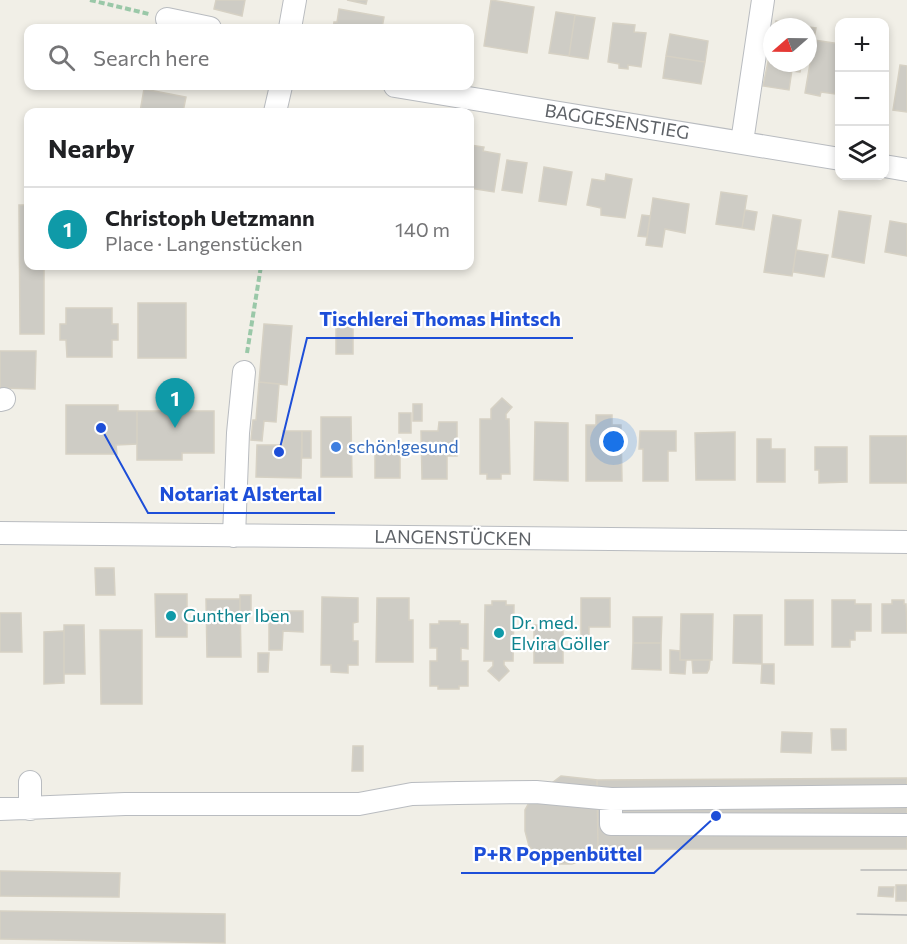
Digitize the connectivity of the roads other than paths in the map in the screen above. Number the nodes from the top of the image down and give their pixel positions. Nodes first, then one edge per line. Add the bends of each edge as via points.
1 (295, 0) edge
2 (764, 0) edge
3 (167, 19) road end
4 (191, 24) edge
5 (291, 24) edge
6 (280, 90) edge
7 (420, 90) edge
8 (276, 108) edge
9 (742, 142) junction
10 (835, 158) edge
11 (889, 167) edge
12 (907, 170) edge
13 (244, 372) road end
14 (0, 533) edge
15 (234, 536) junction
16 (907, 542) edge
17 (30, 782) dead end
18 (907, 796) edge
19 (611, 799) junction
20 (0, 809) edge
21 (30, 809) junction
22 (907, 825) edge

1 - 5 street
2 - 9 street
3 - 4 street
6 - 8 street
7 - 9 street, BAGGESENSTIEG
9 - 10 street, BAGGESENSTIEG
11 - 12 street
13 - 15 street
14 - 15 street, LANGENSTÜCKEN
15 - 16 street, LANGENSTÜCKEN
17 - 21 street
18 - 19 street
19 - 21 street via 536,792 458,793 412,794 359,804 62,805
19 - 22 street via 611,824
20 - 21 street

